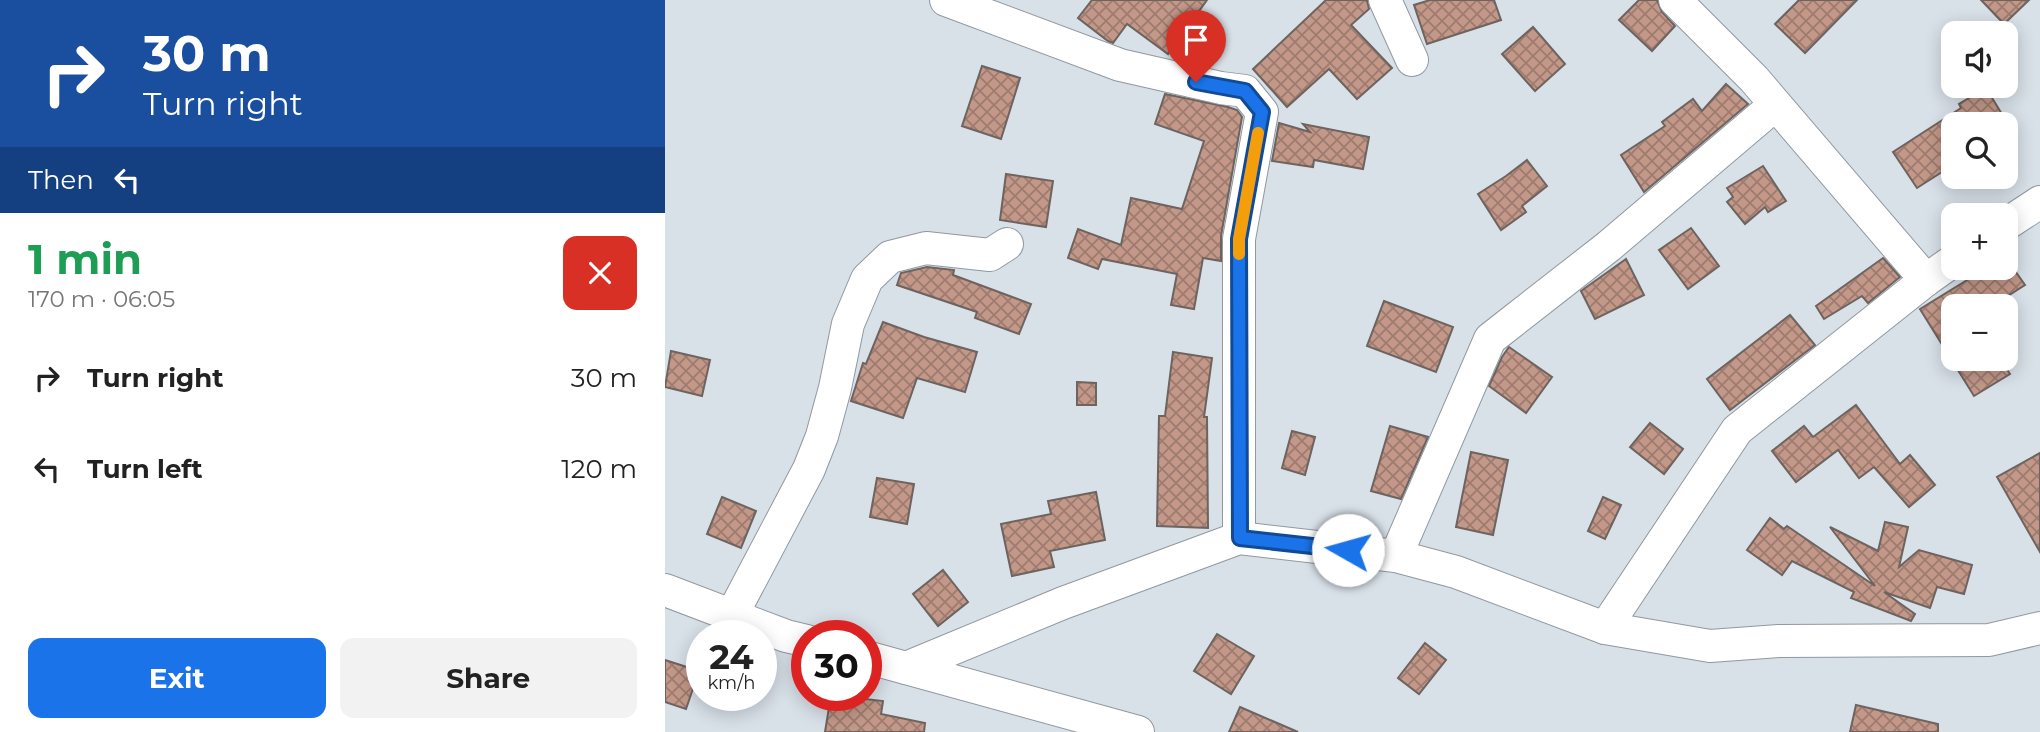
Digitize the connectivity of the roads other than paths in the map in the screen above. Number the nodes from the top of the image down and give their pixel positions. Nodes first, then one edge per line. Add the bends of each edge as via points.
1 (946, 0) edge
2 (1385, 0) edge
3 (1675, 0) edge
4 (1412, 60) dead end
5 (1775, 105) junction
6 (2040, 201) edge
7 (2018, 216) edge
8 (1007, 244) dead end
9 (1941, 269) edge
10 (1926, 280) junction
11 (1240, 538) junction
12 (1396, 556) junction
13 (665, 590) edge
14 (732, 615) junction
15 (1605, 628) junction
16 (2040, 628) edge
17 (791, 635) edge
18 (882, 661) edge
19 (906, 668) junction
20 (1138, 732) edge

1 - 11 street via 1120,65 1245,91 1262,112 1239,239
2 - 4 street
3 - 5 street
5 - 10 street
5 - 12 street via 1609,246 1490,339
6 - 7 street
8 - 14 street via 990,255 926,248 890,257 867,279 848,324 823,436
9 - 10 street
10 - 15 street via 1737,430
11 - 12 street
11 - 19 street via 1063,603
12 - 15 street via 1456,572
13 - 14 street
14 - 17 street
15 - 16 street via 1710,646 1779,641 1989,640
18 - 19 street
19 - 20 street

